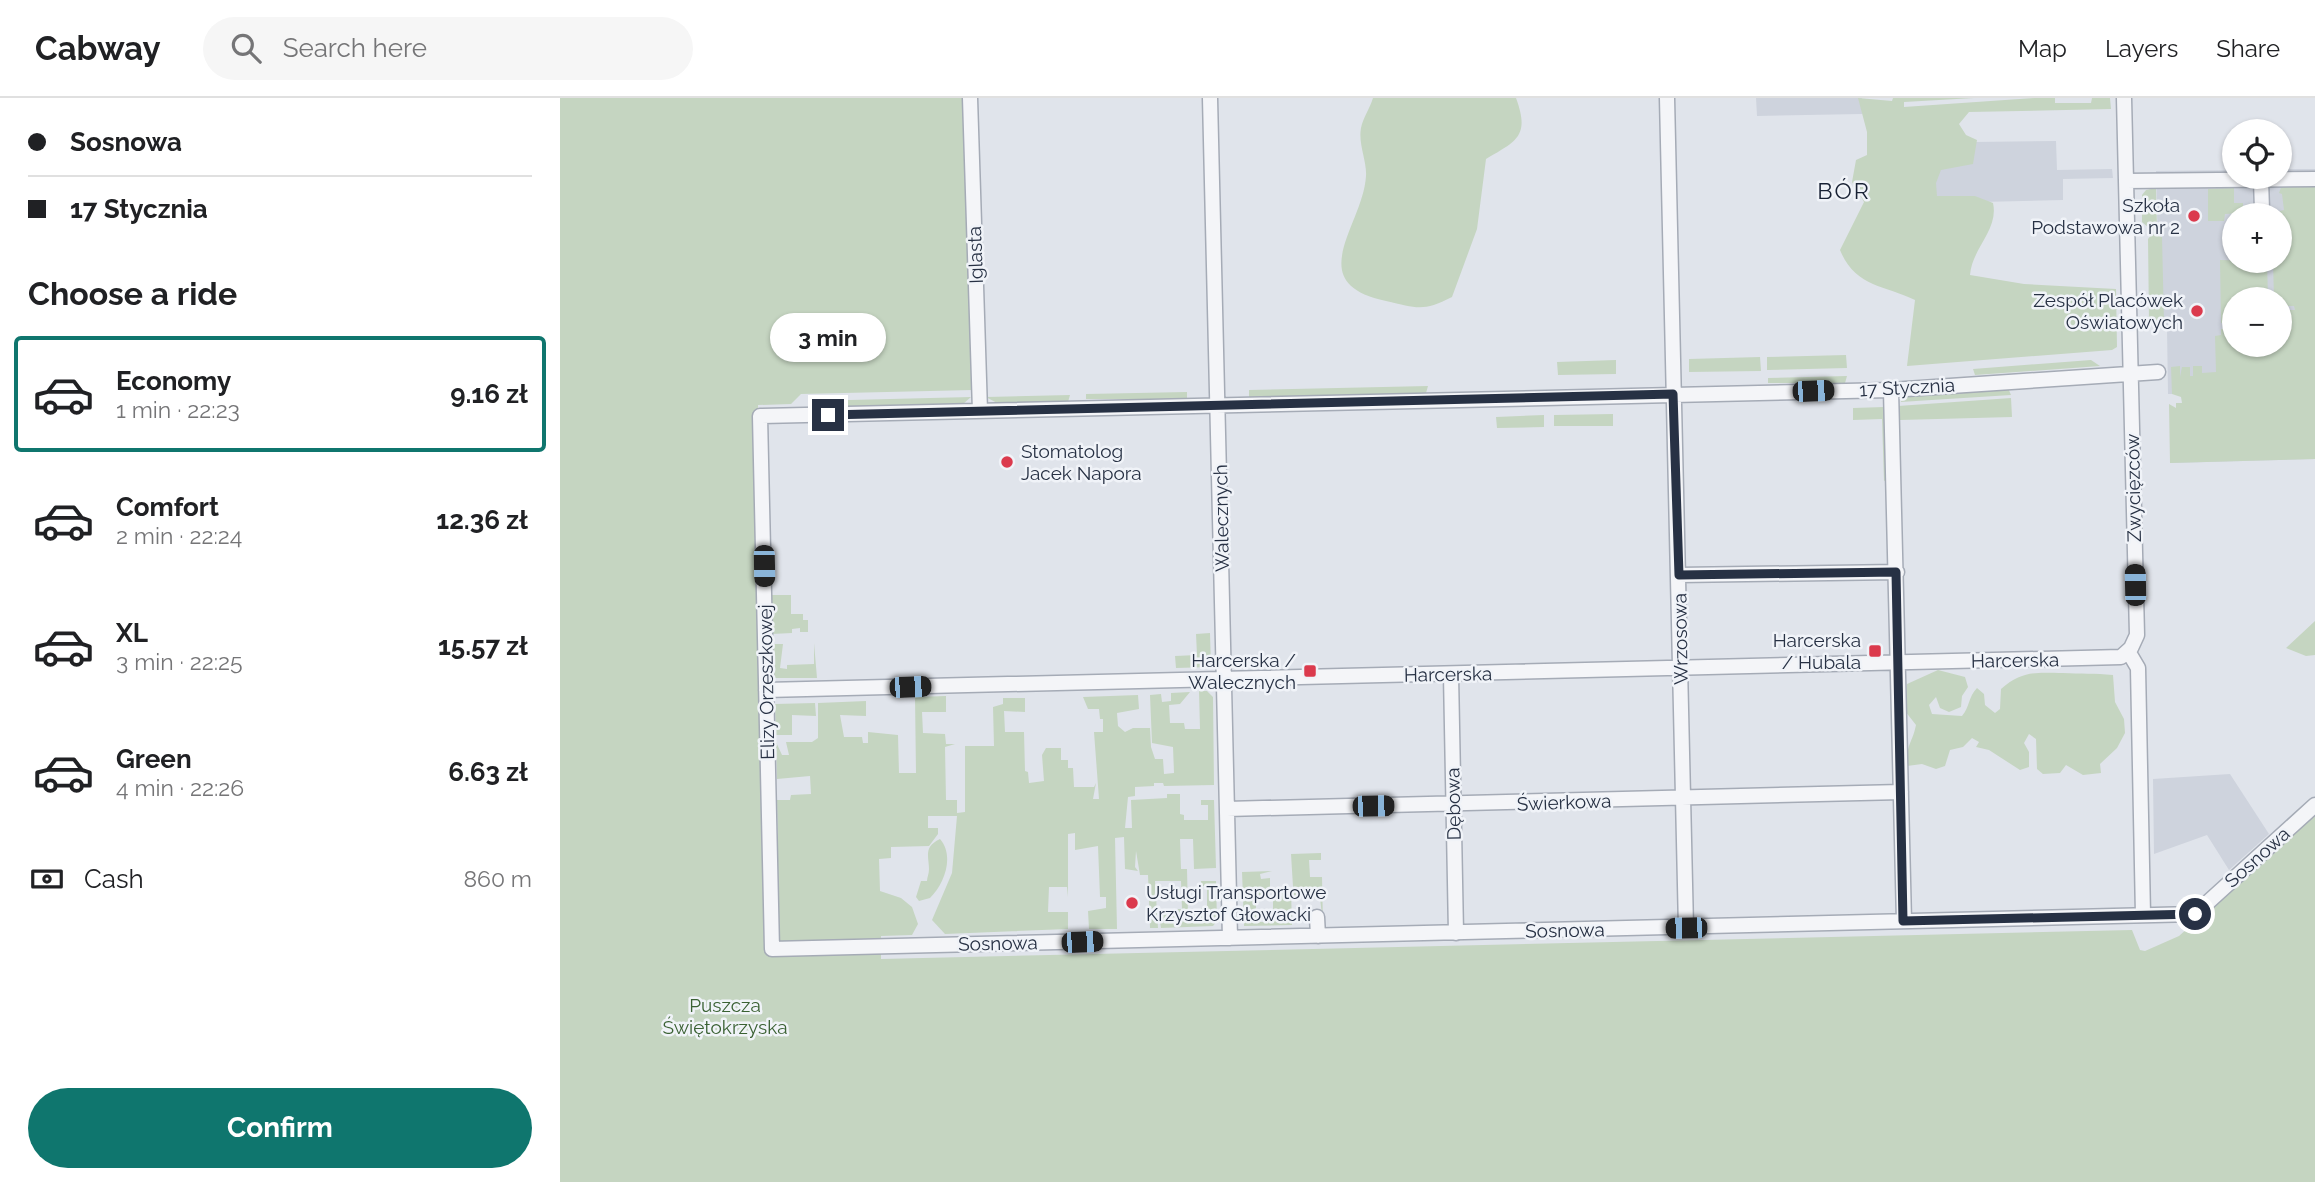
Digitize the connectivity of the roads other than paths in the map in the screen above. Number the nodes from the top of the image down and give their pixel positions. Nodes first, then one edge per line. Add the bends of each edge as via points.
1 (970, 98) edge
2 (1210, 98) edge
3 (1667, 98) edge
4 (2124, 98) edge
5 (2292, 179) edge
6 (2315, 179) edge
7 (2222, 180) edge
8 (2126, 181) junction
9 (2158, 372) dead end
10 (2130, 373) junction
11 (1891, 390) junction
12 (1673, 394) junction
13 (1218, 406) junction
14 (980, 411) junction
15 (760, 416) joint
16 (1896, 572) junction
17 (1679, 575) junction
18 (2128, 651) junction
19 (1898, 663) junction
20 (1681, 669) junction
21 (1451, 674) junction
22 (1224, 680) junction
23 (766, 690) junction
24 (1901, 792) junction
25 (1683, 799) junction
26 (1453, 805) junction
27 (2315, 805) edge
28 (1227, 809) junction
29 (2143, 915) junction
30 (1317, 917) dead end
31 (1903, 921) junction
32 (1686, 928) junction
33 (1456, 933) junction
34 (1318, 936) junction
35 (1230, 938) junction
36 (772, 949) joint

1 - 14 street, Iglasta
2 - 13 street, Walecznych
3 - 12 street, Wrzosowa
4 - 8 street, Zwycięzców
5 - 6 street
7 - 8 street
8 - 10 street, Zwycięzców
9 - 10 street, 17 Stycznia
10 - 11 street, 17 Stycznia
10 - 18 street, Zwycięzców via 2137,635
11 - 12 street, 17 Stycznia
11 - 16 street
12 - 13 street, 17 Stycznia
12 - 17 street, Wrzosowa
13 - 14 street, 17 Stycznia
13 - 22 street, Walecznych
14 - 15 street, 17 Stycznia
15 - 23 street, Elizy Orzeszkowej
16 - 17 street
16 - 19 street
17 - 20 street, Wrzosowa
18 - 19 street, Harcerska via 2113,658
18 - 29 street via 2138,668
19 - 20 street, Harcerska
19 - 24 street
20 - 21 street, Harcerska
20 - 25 street, Wrzosowa
21 - 22 street, Harcerska
21 - 26 street, Dębowa
22 - 23 street, Harcerska via 949,690
22 - 28 street, Walecznych
23 - 36 street, Elizy Orzeszkowej
24 - 25 street, Świerkowa
24 - 31 street
25 - 26 street, Świerkowa
25 - 32 street, Wrzosowa
26 - 28 street, Świerkowa
26 - 33 street, Dębowa
27 - 29 street, Sosnowa via 2195,914
28 - 35 street, Walecznych
29 - 31 street, Sosnowa
30 - 34 street
31 - 32 street, Sosnowa
32 - 33 street, Sosnowa
33 - 34 street, Sosnowa
34 - 35 street, Sosnowa
35 - 36 street, Sosnowa

